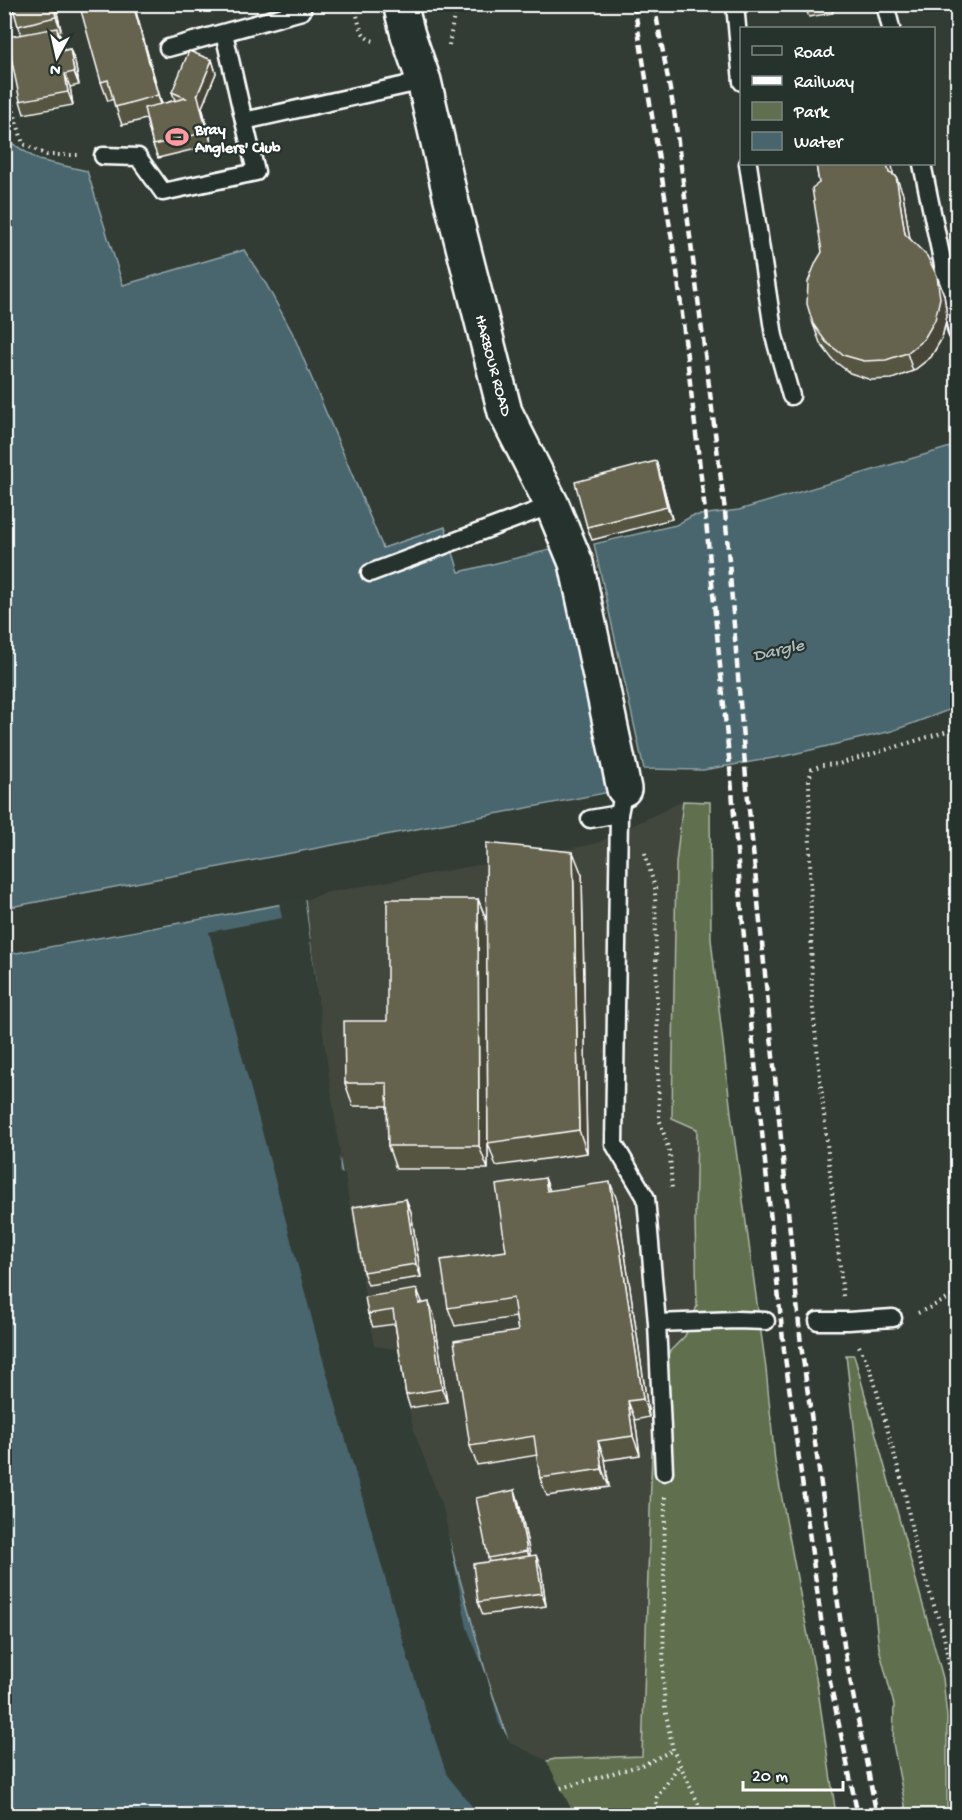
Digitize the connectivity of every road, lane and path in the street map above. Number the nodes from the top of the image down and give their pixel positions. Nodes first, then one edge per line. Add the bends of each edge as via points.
1 (355, 4) edge
2 (400, 4) edge
3 (451, 4) edge
4 (735, 4) edge
5 (885, 4) edge
6 (302, 11) dead end
7 (891, 27) edge
8 (224, 33) junction
9 (380, 41) dead end
10 (449, 43) dead end
11 (168, 48) dead end
12 (740, 69) edge
13 (4, 76) edge
14 (424, 81) junction
15 (244, 122) junction
16 (104, 156) joint
17 (748, 165) edge
18 (922, 165) edge
19 (957, 332) edge
20 (791, 396) dead end
21 (552, 505) junction
22 (370, 573) dead end
23 (957, 728) edge
24 (622, 802) junction
25 (590, 819) dead end
26 (645, 852) dead end
27 (672, 1199) dead end
28 (957, 1294) edge
29 (893, 1318) joint
30 (766, 1321) dead end
31 (818, 1321) dead end
32 (848, 1321) junction
33 (657, 1323) junction
34 (664, 1472) joint
35 (673, 1750) junction
36 (957, 1752) edge
37 (680, 1764) junction
38 (561, 1788) dead end
39 (655, 1815) edge
40 (704, 1815) edge

1 - 9 path via 362,33 372,41
2 - 14 street, HARBOUR ROAD
3 - 10 path via 454,15
4 - 12 lane
5 - 7 lane
6 - 8 lane
8 - 11 lane
8 - 15 lane
13 - 16 path via 23,144 46,155
14 - 15 lane
14 - 21 street, HARBOUR ROAD via 506,412
15 - 16 lane via 256,172 163,192 138,157
17 - 20 lane via 774,336
18 - 19 lane
21 - 22 lane
21 - 24 street, HARBOUR ROAD via 576,563
23 - 32 path via 839,764 822,765 813,769 809,780 812,1000
24 - 25 lane
24 - 33 lane via 614,1144 646,1198
26 - 27 path via 655,888 659,1118 670,1154
28 - 29 path via 919,1313
29 - 32 lane
30 - 33 lane
31 - 32 lane
32 - 36 path via 871,1370 905,1493 915,1546 944,1636 955,1699
33 - 34 lane
34 - 35 path via 663,1677
35 - 37 path
35 - 38 path via 645,1764
37 - 39 path via 657,1797
37 - 40 path

